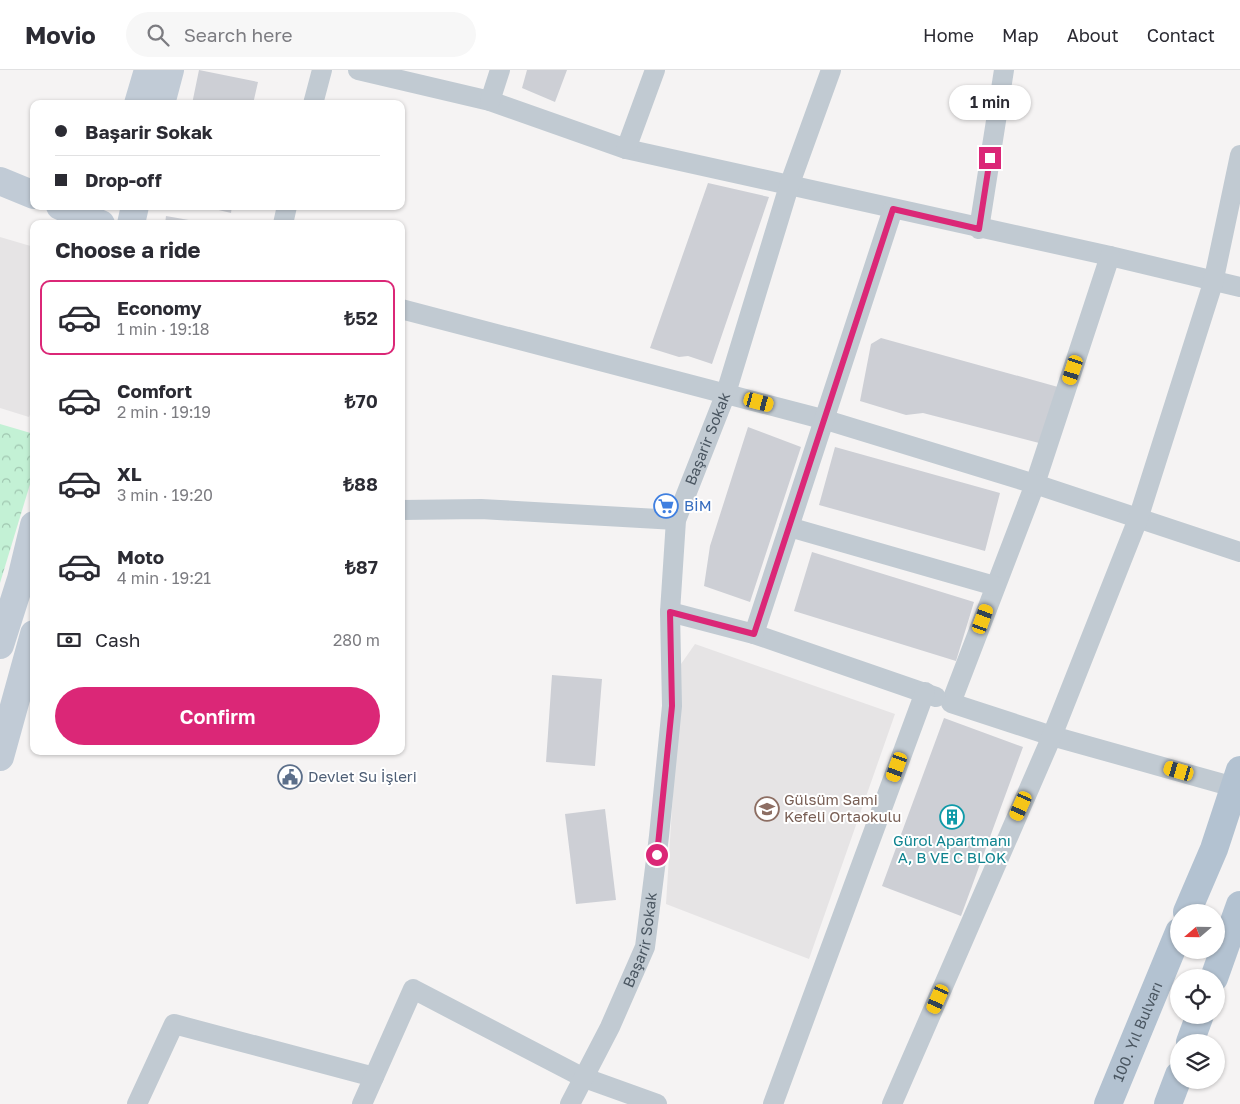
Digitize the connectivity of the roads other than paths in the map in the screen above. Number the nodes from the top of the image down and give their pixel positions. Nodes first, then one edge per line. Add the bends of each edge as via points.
1 (148, 70) edge
2 (170, 70) edge
3 (322, 70) edge
4 (358, 70) edge
5 (500, 70) edge
6 (655, 70) edge
7 (831, 70) edge
8 (1004, 70) edge
9 (139, 100) edge
10 (162, 100) edge
11 (314, 100) edge
12 (490, 101) junction
13 (626, 149) junction
14 (1240, 155) edge
15 (0, 181) edge
16 (789, 186) junction
17 (30, 193) edge
18 (893, 209) junction
19 (70, 210) edge
20 (93, 220) edge
21 (979, 229) junction
22 (1110, 256) junction
23 (1213, 283) junction
24 (1240, 288) edge
25 (405, 310) edge
26 (726, 393) junction
27 (826, 420) junction
28 (1035, 484) junction
29 (405, 510) edge
30 (1138, 519) junction
31 (676, 520) junction
32 (789, 527) junction
33 (30, 542) edge
34 (1240, 552) edge
35 (995, 586) junction
36 (670, 612) junction
37 (754, 634) junction
38 (0, 645) edge
39 (30, 648) edge
40 (925, 692) junction
41 (951, 703) junction
42 (1052, 736) junction
43 (0, 757) edge
44 (1237, 779) edge
45 (1190, 904) edge
46 (1240, 905) edge
47 (1170, 954) edge
48 (1217, 969) edge
49 (582, 1076) junction
50 (374, 1077) junction
51 (1174, 1089) edge
52 (137, 1104) edge
53 (362, 1104) edge
54 (570, 1104) edge
55 (657, 1104) edge
56 (773, 1104) edge
57 (892, 1104) edge
58 (1108, 1104) edge
59 (1168, 1104) edge

1 - 9 main road
2 - 10 main road
3 - 11 street
4 - 12 street
5 - 12 street
6 - 13 street
7 - 16 street, Başarir Sokak
8 - 21 street
12 - 13 street
13 - 16 street
14 - 23 street
15 - 17 main road
16 - 18 street
16 - 26 street, Başarir Sokak
18 - 21 street
18 - 27 street
19 - 20 main road
21 - 22 street
22 - 23 street
22 - 28 street
23 - 24 street
23 - 30 street
25 - 26 street
26 - 27 street
26 - 31 street, Başarir Sokak
27 - 28 street
27 - 32 street
28 - 30 street
28 - 35 street
29 - 31 street via 481,509
30 - 34 street
30 - 42 street
31 - 36 street, Başarir Sokak
32 - 35 street
32 - 37 street
33 - 38 main road
35 - 41 street
36 - 37 street
36 - 49 street, Başarir Sokak via 672,706 645,947 610,1027
37 - 40 street
39 - 43 main road
40 - 41 street
40 - 56 street
41 - 42 street
42 - 44 street
42 - 57 street
44 - 45 main road via 1214,849
46 - 48 main road
47 - 58 main road, 100. Yıl Bulvarı
49 - 50 street via 414,989
49 - 54 street, Başarir Sokak
49 - 55 street
50 - 52 street via 174,1024
50 - 53 street
51 - 59 main road

